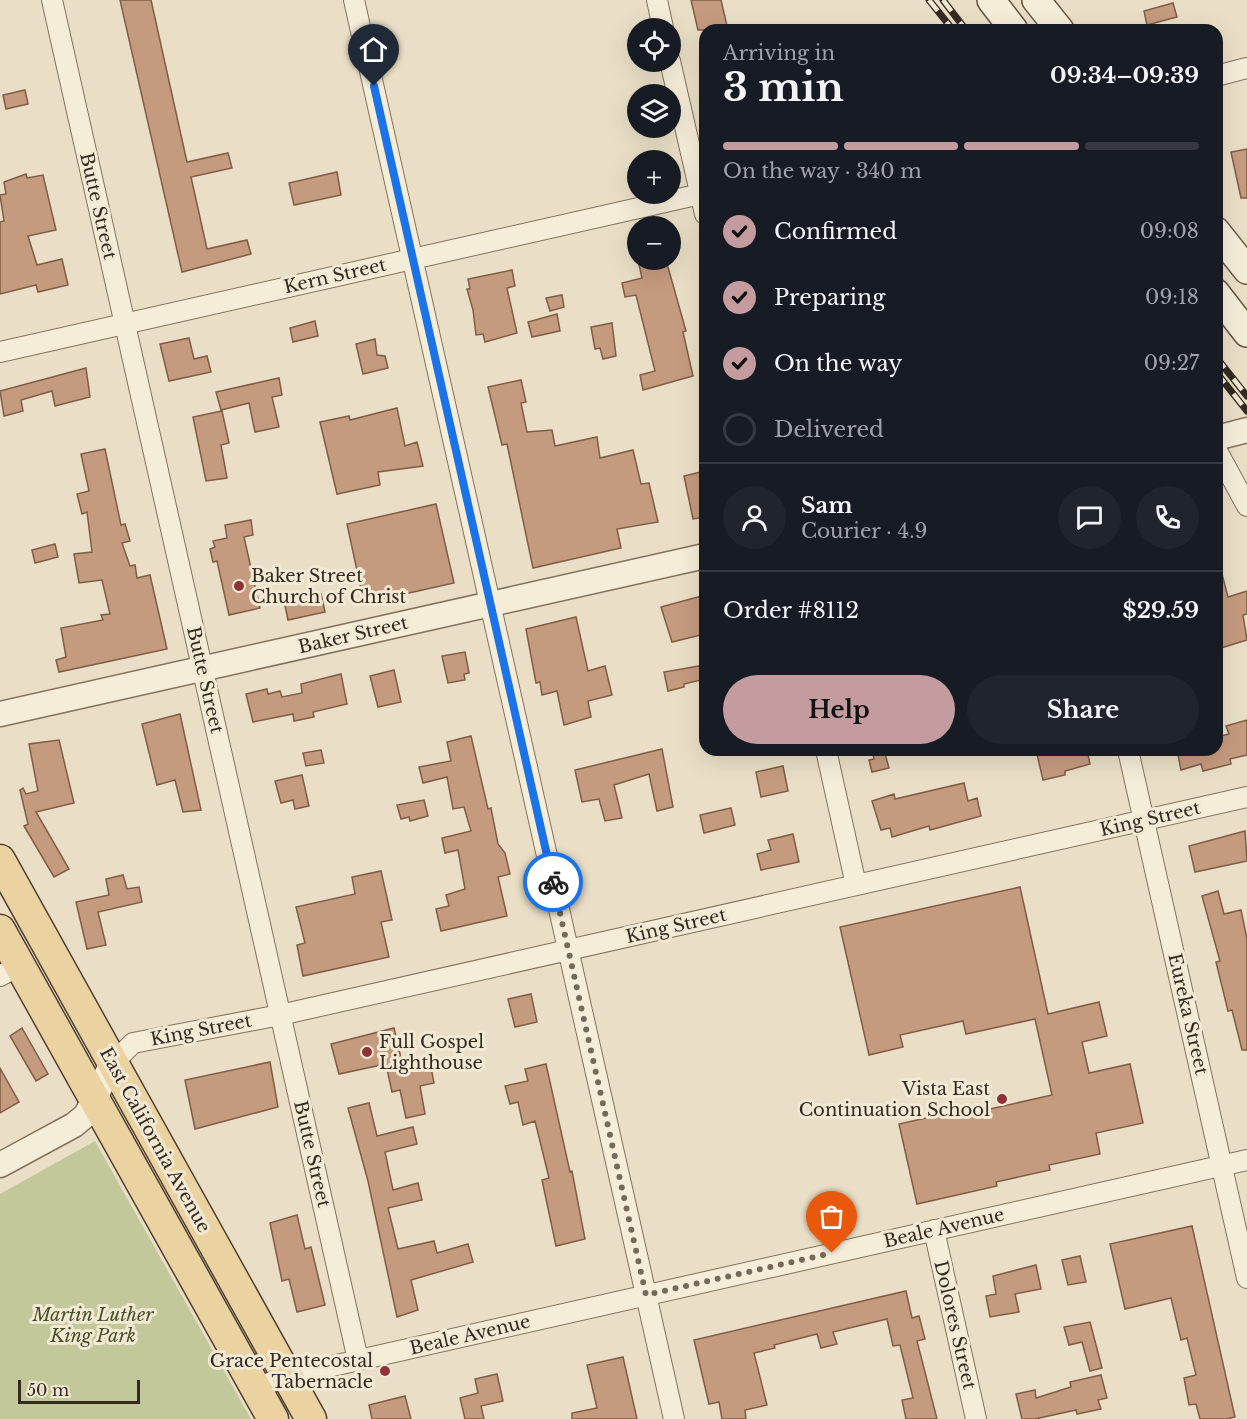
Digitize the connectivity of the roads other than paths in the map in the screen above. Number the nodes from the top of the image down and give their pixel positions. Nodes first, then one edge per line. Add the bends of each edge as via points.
1 (52, 0) edge
2 (354, 0) edge
3 (657, 0) edge
4 (991, 0) edge
5 (1036, 0) edge
6 (661, 18) edge
7 (1009, 24) edge
8 (1055, 24) edge
9 (1247, 68) edge
10 (673, 72) edge
11 (1223, 74) edge
12 (699, 178) edge
13 (699, 195) edge
14 (1223, 240) edge
15 (412, 259) junction
16 (1247, 270) edge
17 (1223, 302) edge
18 (125, 324) junction
19 (1247, 333) edge
20 (0, 352) edge
21 (1247, 430) edge
22 (1223, 436) edge
23 (1223, 462) edge
24 (1247, 506) edge
25 (699, 557) edge
26 (490, 604) junction
27 (202, 669) junction
28 (0, 714) edge
29 (827, 756) edge
30 (1129, 756) edge
31 (1247, 797) edge
32 (1144, 820) junction
33 (0, 860) edge
34 (856, 885) junction
35 (0, 930) edge
36 (568, 950) junction
37 (10, 970) edge
38 (280, 1015) junction
39 (112, 1064) junction
40 (95, 1099) junction
41 (1247, 1160) edge
42 (0, 1165) edge
43 (1222, 1166) junction
44 (934, 1230) junction
45 (1247, 1278) edge
46 (646, 1295) junction
47 (358, 1360) junction
48 (288, 1376) junction
49 (256, 1389) junction
50 (273, 1419) edge
51 (312, 1419) edge
52 (674, 1419) edge
53 (976, 1419) edge

1 - 18 street, Butte Street
2 - 15 street
3 - 6 street
4 - 7 main road
5 - 8 main road
9 - 11 street
10 - 12 street
13 - 15 street, Kern Street
14 - 16 main road
15 - 18 street, Kern Street
15 - 26 street
17 - 19 main road
18 - 20 street, Kern Street
18 - 27 street, Butte Street
21 - 22 street
23 - 24 street
25 - 26 street, Baker Street
26 - 27 street, Baker Street
26 - 36 street
27 - 28 street, Baker Street
27 - 38 street, Butte Street
29 - 34 street
30 - 32 street, Eureka Street
31 - 32 street, King Street
32 - 34 street, King Street
32 - 43 street, Eureka Street
33 - 39 main road, East California Avenue
34 - 36 street, King Street
35 - 37 main road, East California Avenue
36 - 38 street, King Street
36 - 46 street
37 - 40 main road, East California Avenue
38 - 39 street, King Street via 133,1043
38 - 47 street, Butte Street
39 - 40 street
39 - 48 main road, East California Avenue
40 - 42 street via 86,1115 74,1125
40 - 49 main road, East California Avenue
41 - 43 street, Beale Avenue
43 - 44 street, Beale Avenue
43 - 45 street, Eureka Street
44 - 46 street, Beale Avenue
44 - 53 street, Dolores Street
46 - 47 street, Beale Avenue
46 - 52 street
47 - 48 street, Beale Avenue
48 - 49 street, Beale Avenue
48 - 51 main road, East California Avenue
49 - 50 main road, East California Avenue

